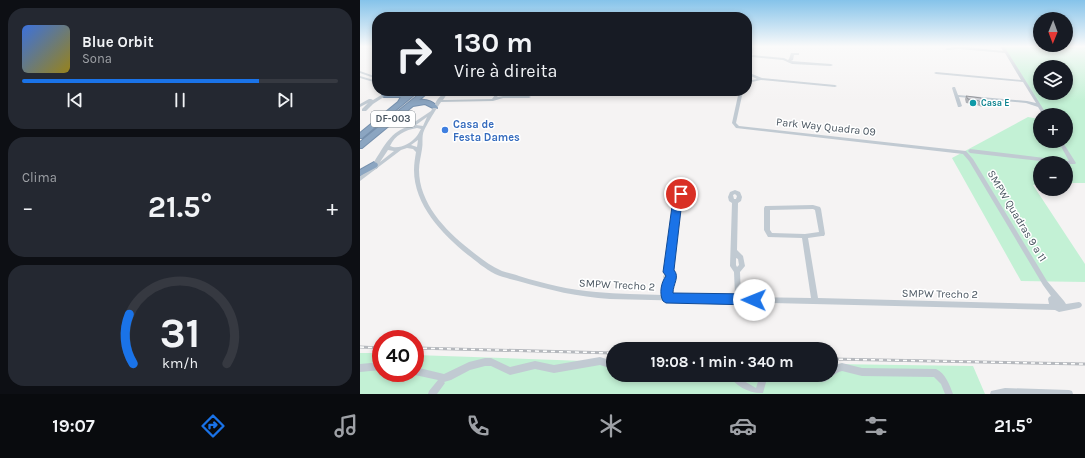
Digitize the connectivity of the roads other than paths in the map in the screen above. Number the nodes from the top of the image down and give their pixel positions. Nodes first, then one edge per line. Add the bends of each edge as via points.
1 (819, 64) edge
2 (1013, 64) edge
3 (830, 65) dead end
4 (936, 73) dead end
5 (361, 74) edge
6 (372, 76) edge
7 (372, 78) edge
8 (368, 79) junction
9 (754, 79) edge
10 (372, 80) edge
11 (1023, 81) junction
12 (835, 86) dead end
13 (954, 88) dead end
14 (382, 96) edge
15 (383, 96) edge
16 (404, 96) edge
17 (410, 96) edge
18 (420, 96) edge
19 (443, 96) edge
20 (496, 96) edge
21 (529, 96) dead end
22 (740, 96) edge
23 (957, 96) junction
24 (1033, 96) edge
25 (1033, 99) edge
26 (493, 100) junction
27 (1035, 100) edge
28 (439, 101) junction
29 (1027, 102) junction
30 (401, 103) junction
31 (410, 104) junction
32 (360, 106) edge
33 (960, 106) dead end
34 (1039, 106) joint
35 (434, 108) junction
36 (362, 111) edge
37 (409, 128) junction
38 (423, 129) junction
39 (421, 134) junction
40 (360, 136) edge
41 (360, 146) edge
42 (387, 147) junction
43 (403, 148) junction
44 (1064, 148) edge
45 (418, 150) junction
46 (968, 153) junction
47 (374, 165) joint
48 (364, 173) edge
49 (360, 179) edge
50 (677, 199) dead end
51 (735, 201) dead end
52 (805, 236) junction
53 (666, 298) junction
54 (738, 299) junction
55 (815, 301) junction
56 (1056, 302) junction
57 (1082, 305) edge
58 (606, 363) edge
59 (372, 367) edge
60 (360, 368) edge
61 (838, 368) edge
62 (424, 373) edge
63 (739, 382) edge
64 (763, 382) edge
65 (441, 383) dead end
66 (432, 394) edge
67 (949, 394) edge
68 (994, 394) edge
69 (1069, 394) edge

1 - 3 street
2 - 11 street
4 - 11 street
5 - 6 street
5 - 8 street
7 - 8 street
8 - 10 street
9 - 12 street
11 - 24 street
13 - 23 street
14 - 32 street
15 - 36 street
16 - 30 highway
17 - 30 highway, DF-003
18 - 31 highway, DF-003
19 - 28 street
20 - 26 street
21 - 26 street
22 - 46 street, Park Way Quadra 09 via 734,123 738,127
23 - 29 street
23 - 33 street
25 - 29 street
26 - 28 street
27 - 34 street
28 - 35 street
29 - 34 street
30 - 40 highway, DF-003
31 - 35 highway via 427,102
31 - 41 highway, DF-003
35 - 37 street
35 - 38 street, SMPW Trecho 2
37 - 38 street
37 - 42 street via 393,138
38 - 39 street, SMPW Trecho 2
39 - 43 street
39 - 45 street, SMPW Trecho 2
42 - 43 street via 393,150
42 - 47 street
43 - 45 street via 414,147
43 - 48 street
44 - 46 street, Park Way Quadra 09 via 1073,163
45 - 53 street, SMPW Trecho 2 via 419,185 431,213 442,230 493,270 542,286 584,294
46 - 56 street, SMPW Quadras 9 a 11
47 - 48 highway
48 - 49 street
50 - 53 street via 669,272 666,277
51 - 54 street via 732,266 737,271
52 - 52 street via 822,234 819,211 816,208 767,208 767,230 770,235
52 - 55 street
53 - 54 street, SMPW Trecho 2
54 - 55 street, SMPW Trecho 2
55 - 56 street, SMPW Trecho 2 via 1037,306
56 - 57 street, SMPW Trecho 2
58 - 62 street via 600,361 554,369 535,366 510,372 491,362 485,362 444,378
59 - 60 street
61 - 67 street via 862,372 936,373 944,382
63 - 64 street via 756,392 760,390
65 - 66 street
68 - 69 street

